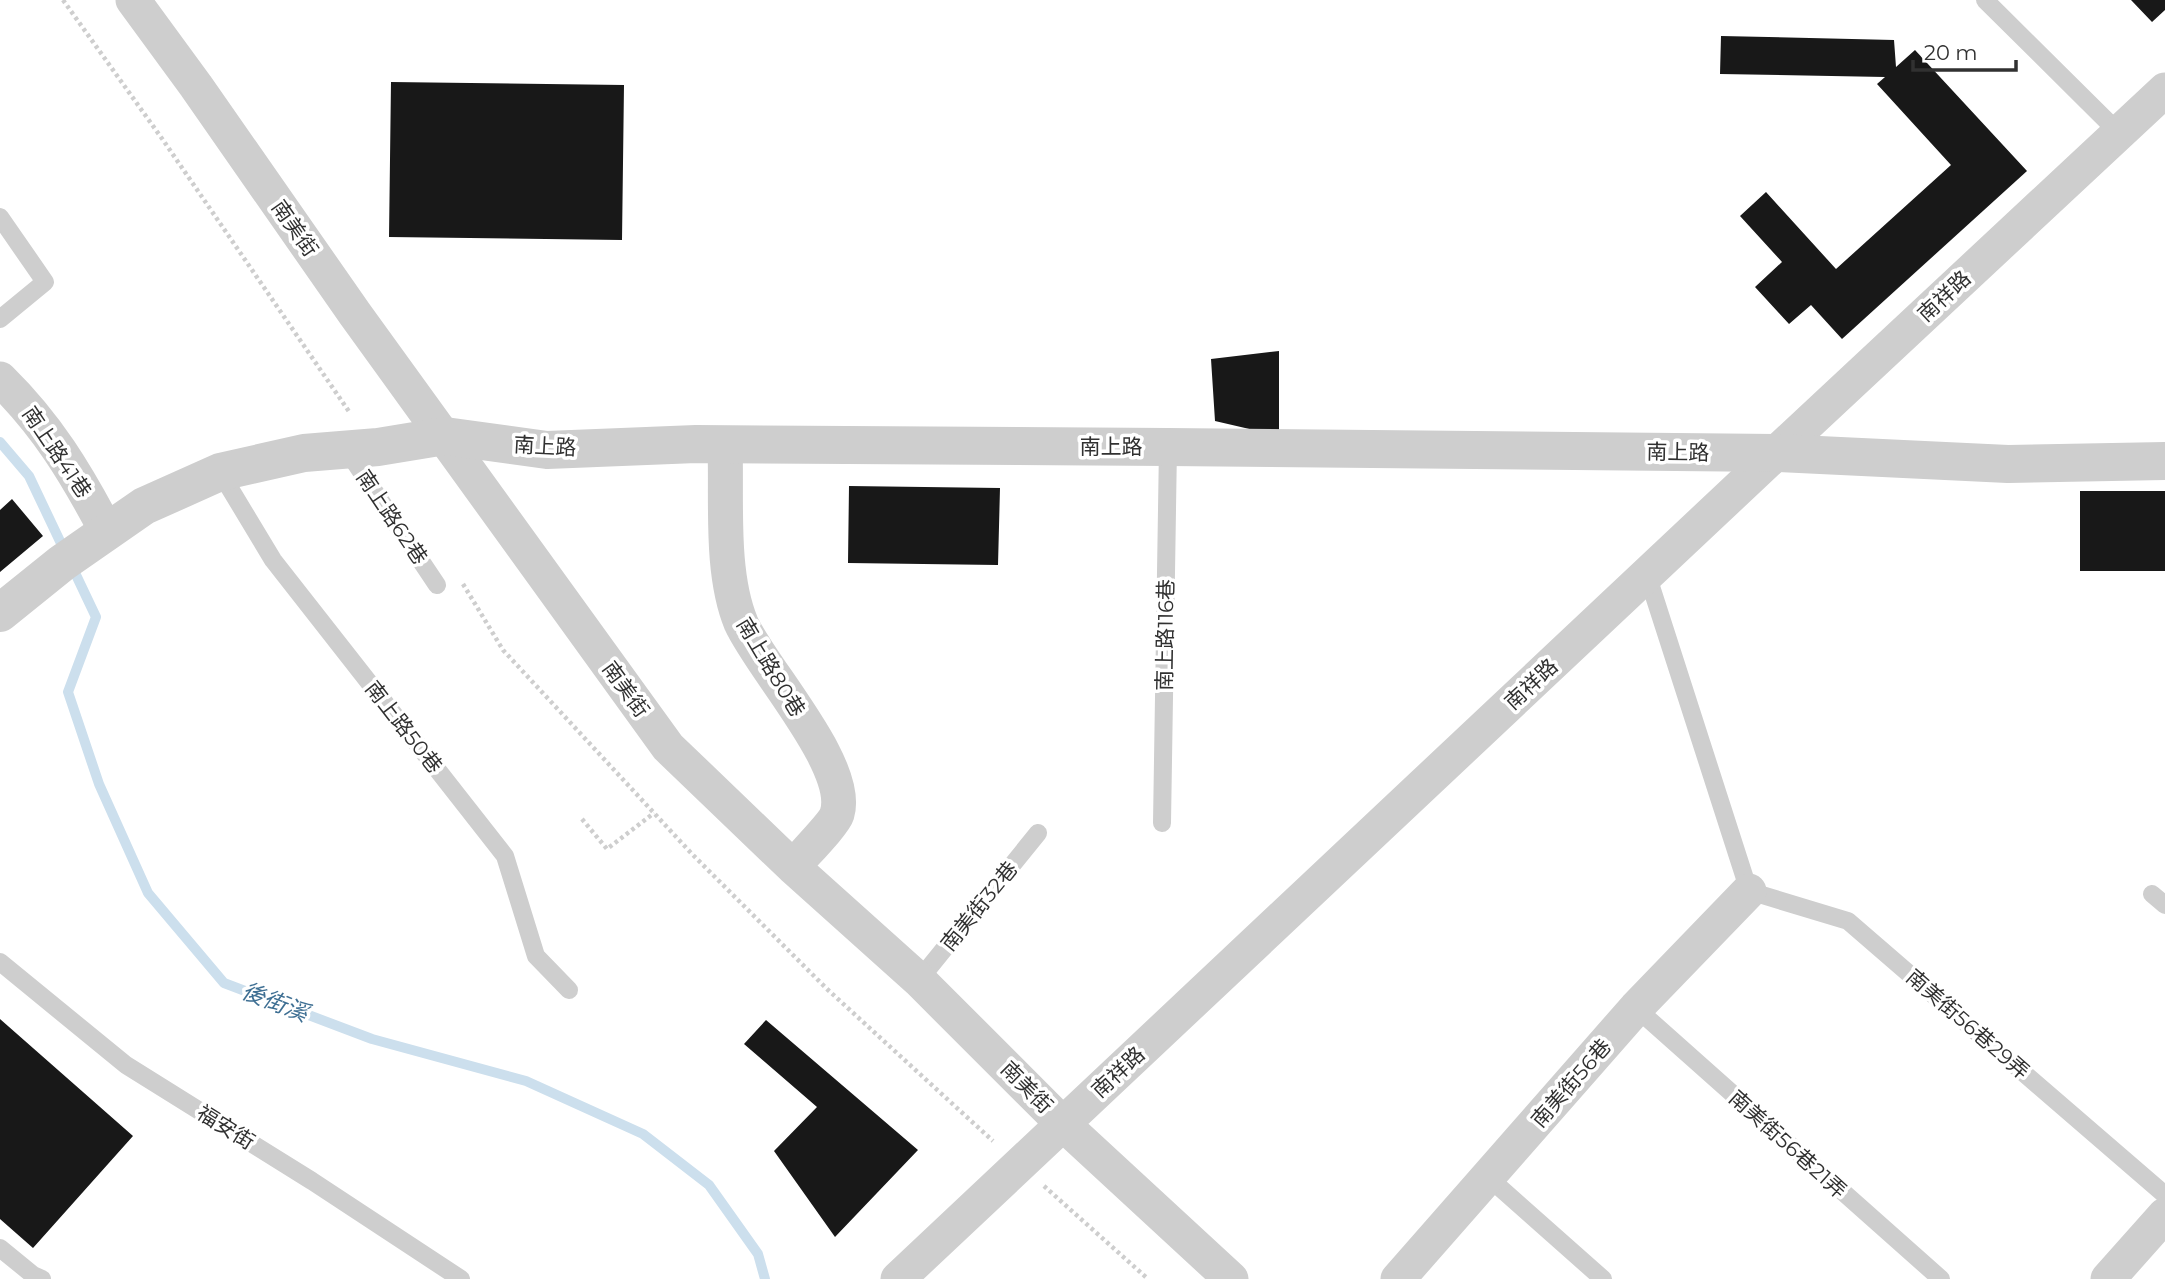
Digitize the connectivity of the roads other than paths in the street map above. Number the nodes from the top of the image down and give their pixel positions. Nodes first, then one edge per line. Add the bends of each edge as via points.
1 (133, 0) edge
2 (1985, 0) edge
3 (2165, 90) edge
4 (2119, 133) junction
5 (0, 217) edge
6 (0, 319) edge
7 (0, 379) edge
8 (351, 434) junction
9 (445, 436) junction
10 (725, 444) junction
11 (1168, 447) junction
12 (1776, 453) junction
13 (2165, 461) edge
14 (220, 472) junction
15 (84, 548) junction
16 (1647, 574) junction
17 (437, 585) dead end
18 (0, 613) edge
19 (1162, 823) dead end
20 (1038, 833) dead end
21 (793, 867) junction
22 (1749, 891) junction
23 (0, 962) edge
24 (919, 980) junction
25 (569, 990) dead end
26 (1636, 1009) junction
27 (1063, 1124) junction
28 (1488, 1177) junction
29 (2165, 1195) edge
30 (2165, 1215) edge
31 (0, 1248) edge
32 (42, 1279) edge
33 (461, 1279) edge
34 (898, 1279) edge
35 (1231, 1279) edge
36 (1398, 1279) edge
37 (1603, 1279) edge
38 (1941, 1279) edge
39 (2108, 1279) edge

1 - 9 street, 南美街
2 - 4 lane
3 - 4 street, 南祥路
4 - 12 street, 南祥路
5 - 6 lane via 45,282
7 - 15 street, 南上路41巷 via 30,409 78,477
8 - 9 street, 南上路
8 - 14 street, 南上路 via 304,453
8 - 17 lane, 南上路62巷
9 - 10 street, 南上路 via 547,450
9 - 21 street, 南美街 via 668,747
10 - 11 street, 南上路
10 - 21 street, 南上路80巷 via 728,584 742,624 818,743 838,788 837,815
11 - 12 street, 南上路
11 - 19 lane, 南上路116巷
12 - 13 street, 南上路 via 2008,464
12 - 16 street, 南祥路
14 - 15 street, 南上路 via 144,506
14 - 25 lane, 南上路50巷 via 273,560 505,856 536,956
15 - 18 street, 南上路
16 - 22 lane
16 - 27 street, 南祥路
20 - 24 lane, 南美街32巷
21 - 24 street, 南美街
22 - 26 street, 南美街56巷
22 - 29 lane, 南美街56巷29弄 via 1849,921
23 - 33 lane, 福安街 via 126,1065
24 - 27 street, 南美街
26 - 28 street, 南美街56巷
26 - 38 lane, 南美街56巷21弄
27 - 34 street, 南祥路
27 - 35 street, 南美街
28 - 36 street, 南美街56巷
28 - 37 lane
30 - 39 street
31 - 32 lane

